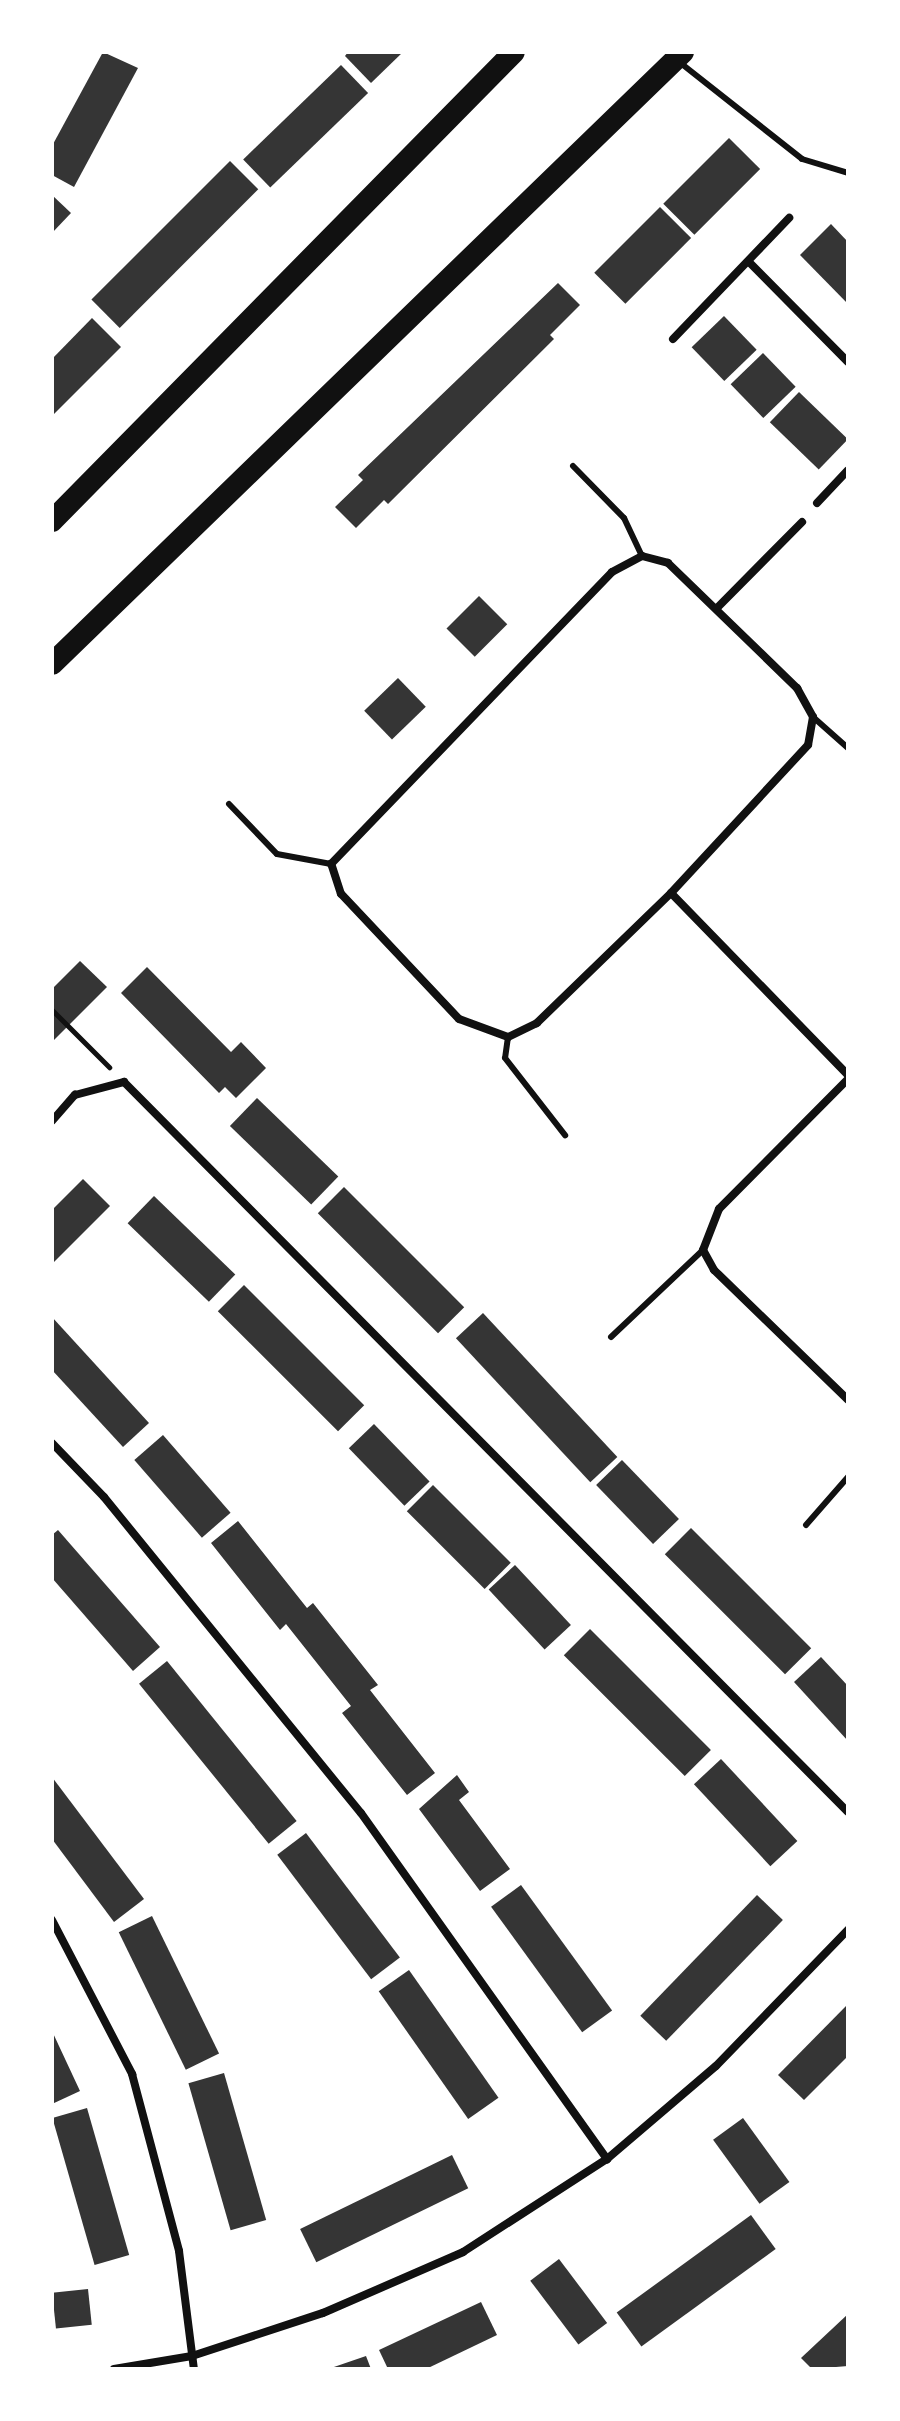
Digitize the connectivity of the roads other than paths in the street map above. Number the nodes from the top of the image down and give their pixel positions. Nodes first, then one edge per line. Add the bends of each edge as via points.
1 (514, 52) edge
2 (679, 56) edge
3 (848, 173) edge
4 (789, 218) dead end
5 (751, 264) junction
6 (673, 339) dead end
7 (848, 362) edge
8 (573, 466) dead end
9 (848, 470) edge
10 (817, 503) dead end
11 (52, 521) edge
12 (802, 522) dead end
13 (642, 556) junction
14 (717, 608) junction
15 (52, 664) edge
16 (813, 717) junction
17 (848, 748) edge
18 (229, 804) dead end
19 (331, 864) junction
20 (671, 893) junction
21 (508, 1037) junction
22 (848, 1077) edge
23 (52, 1121) edge
24 (565, 1135) dead end
25 (703, 1250) junction
26 (611, 1337) dead end
27 (848, 1400) edge
28 (52, 1443) edge
29 (848, 1477) edge
30 (806, 1525) dead end
31 (848, 1812) edge
32 (52, 1920) edge
33 (848, 1930) edge
34 (607, 2159) junction
35 (192, 2356) junction
36 (114, 2369) edge
37 (194, 2369) edge

1 - 11 highway
2 - 3 lane via 802,159
2 - 15 highway
4 - 5 street
5 - 6 street
5 - 7 street
8 - 13 lane via 624,518
9 - 10 street
12 - 14 street
13 - 14 street via 668,563
13 - 19 street via 612,572
14 - 16 street via 797,688
16 - 17 lane
16 - 20 street via 808,745
18 - 19 lane via 277,854
19 - 21 street via 341,894 459,1019
20 - 21 street via 537,1023
20 - 22 street
21 - 24 lane via 505,1058
22 - 25 street via 719,1209
23 - 31 street via 75,1095 124,1082
25 - 26 lane
25 - 27 street via 714,1270
28 - 34 street via 104,1497 361,1813
29 - 30 lane
32 - 35 street via 132,2074 179,2251
33 - 34 street via 716,2066
34 - 35 street via 463,2252 323,2313
35 - 36 street
35 - 37 street

